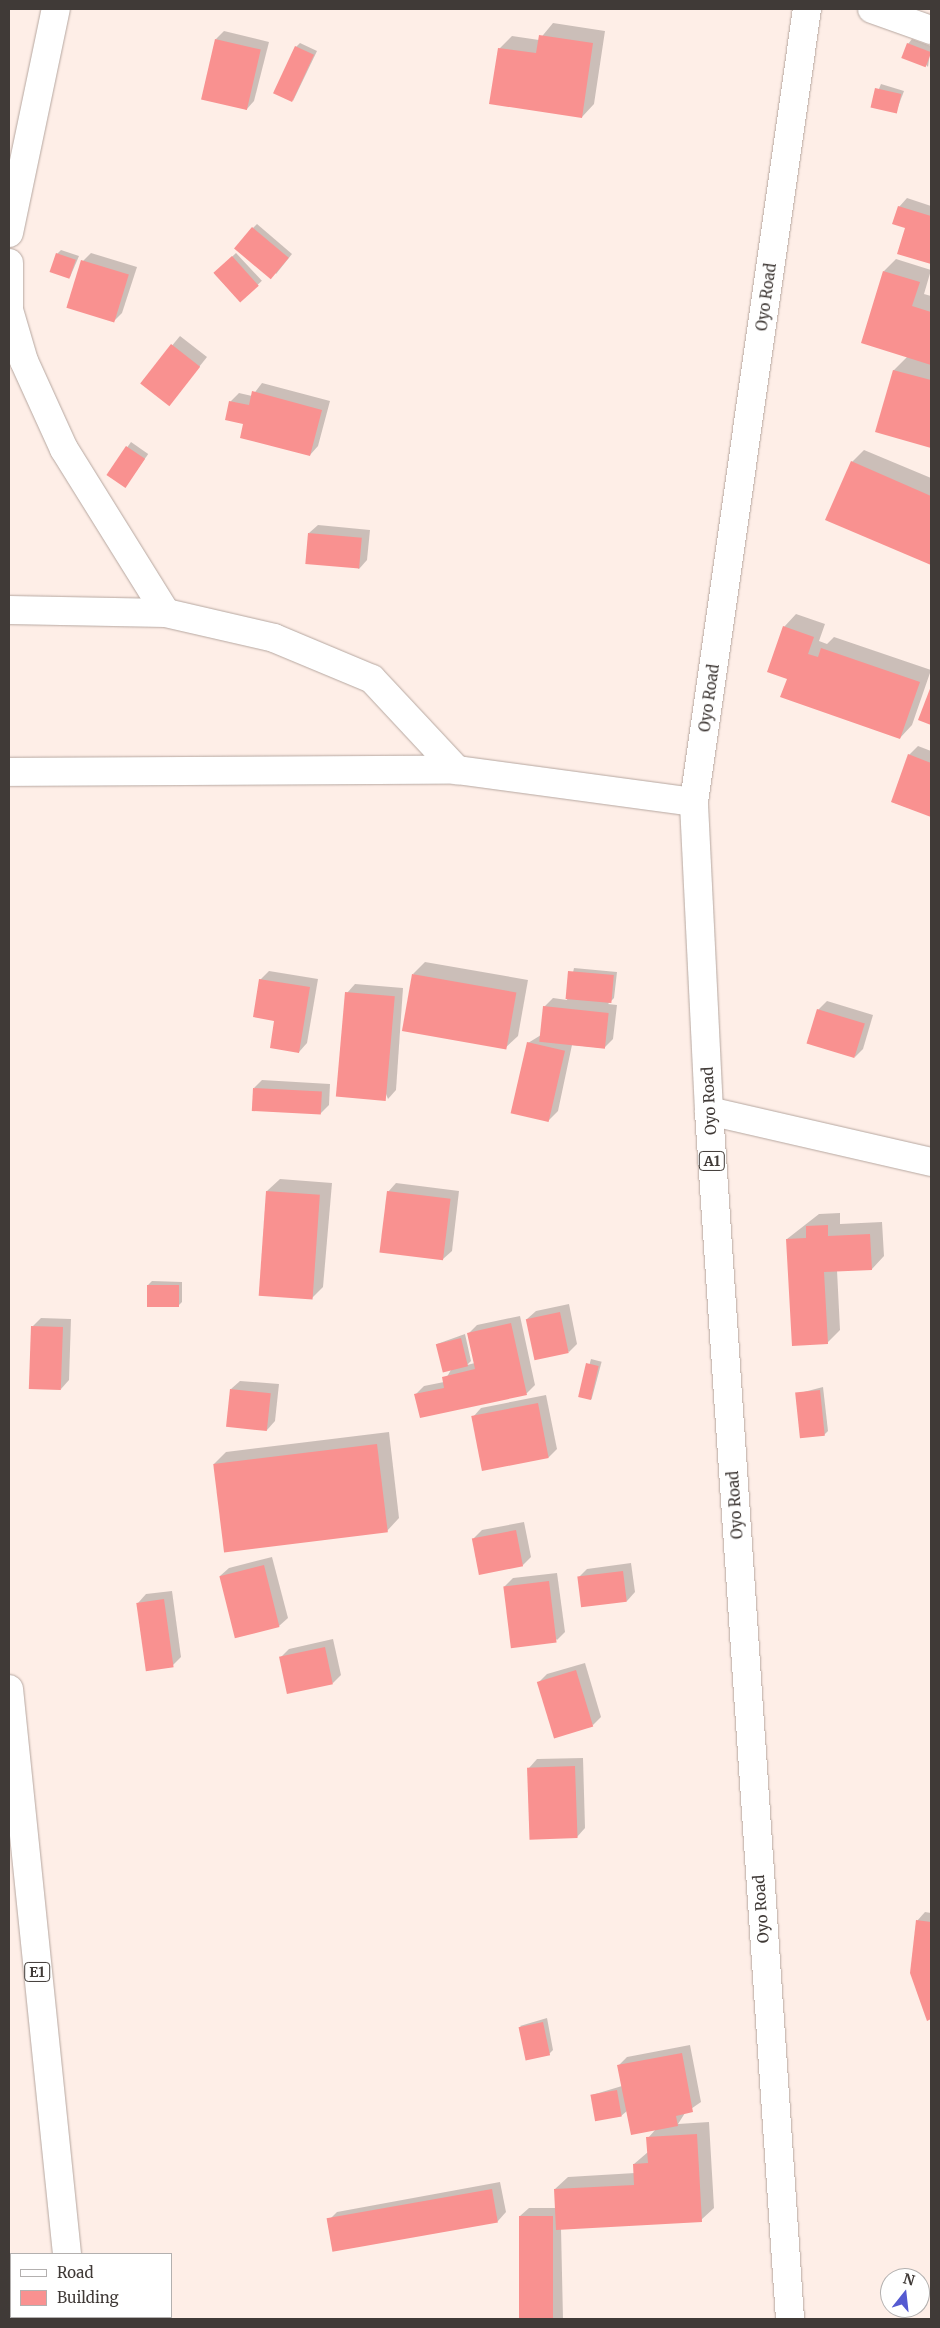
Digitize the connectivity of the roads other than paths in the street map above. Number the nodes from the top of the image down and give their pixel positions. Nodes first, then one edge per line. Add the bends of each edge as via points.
1 (56, 9) edge
2 (807, 9) edge
3 (872, 9) edge
4 (931, 30) edge
5 (9, 233) edge
6 (9, 263) edge
7 (9, 610) edge
8 (166, 613) junction
9 (456, 770) junction
10 (9, 772) edge
11 (694, 802) junction
12 (709, 1111) junction
13 (931, 1162) edge
14 (9, 1689) edge
15 (67, 2253) edge
16 (790, 2319) edge

1 - 5 main road
2 - 11 main road, Oyo Road / A1
3 - 4 main road
6 - 8 main road via 9,310 24,362 64,449
7 - 8 main road
8 - 9 main road via 274,638 372,679
9 - 10 main road
9 - 11 main road
11 - 12 main road, Oyo Road / A1
12 - 13 main road
12 - 16 main road, Oyo Road / A1
14 - 15 main road, E1

